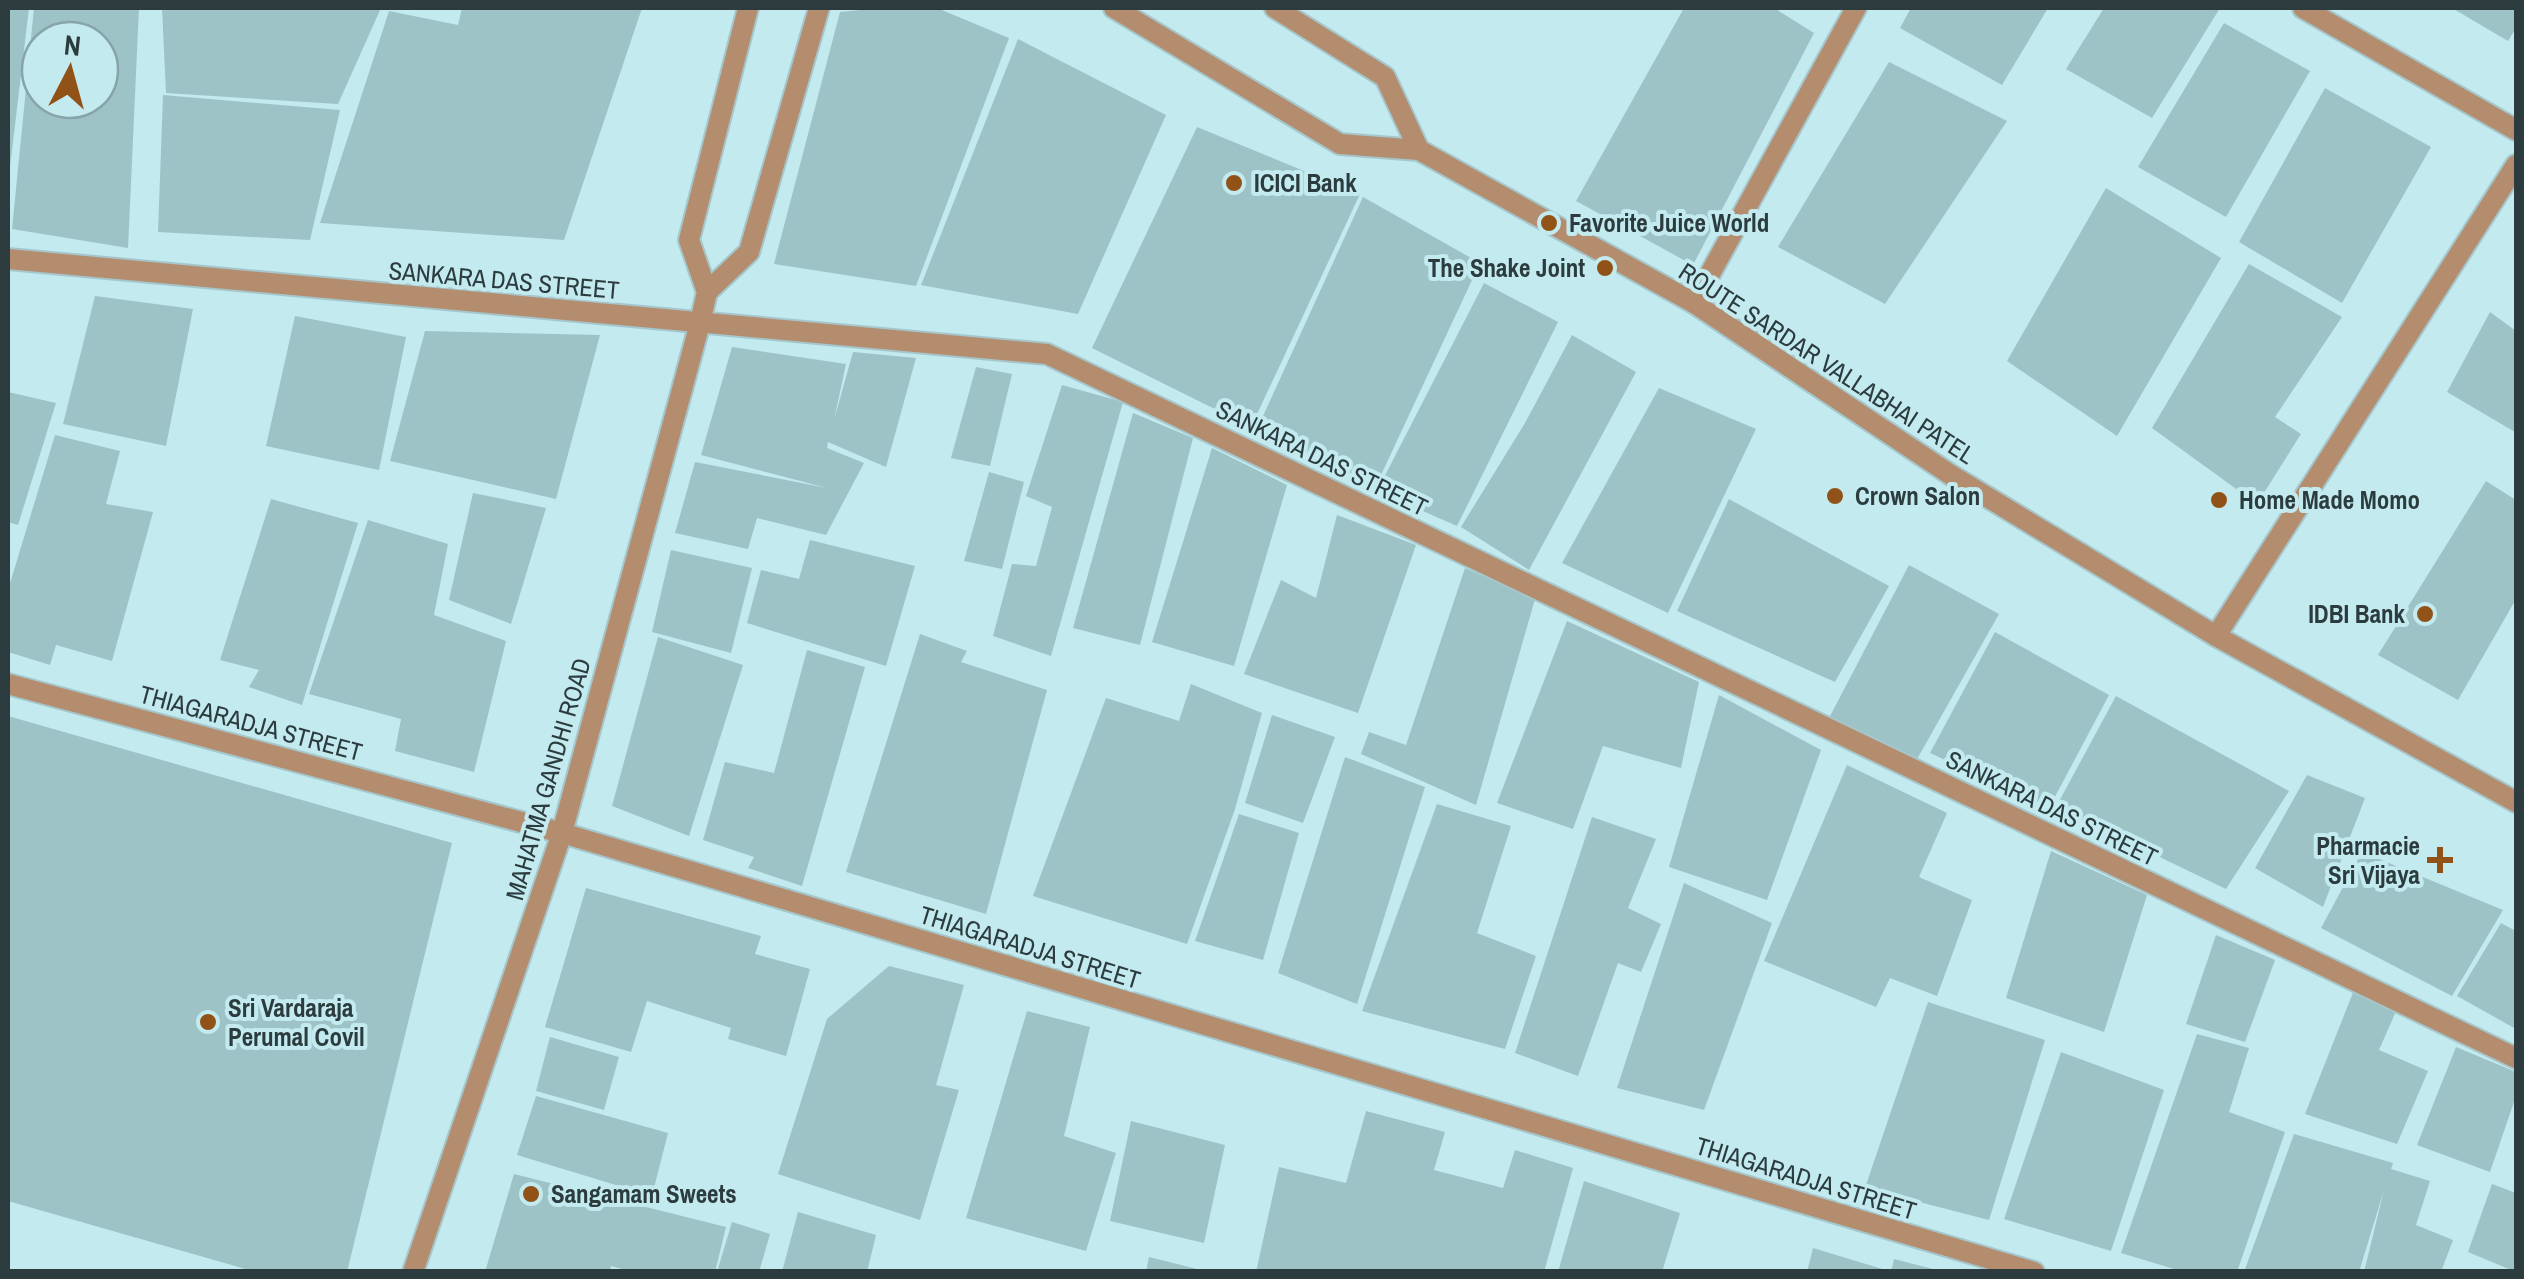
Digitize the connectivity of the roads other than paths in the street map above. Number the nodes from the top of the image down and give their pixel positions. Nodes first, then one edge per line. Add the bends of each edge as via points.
1 (748, 8) edge
2 (819, 8) edge
3 (1114, 8) edge
4 (1275, 8) edge
5 (1856, 8) edge
6 (2303, 8) edge
7 (2516, 130) edge
8 (1419, 150) junction
9 (2516, 164) edge
10 (8, 259) edge
11 (708, 292) junction
12 (1694, 303) junction
13 (700, 323) junction
14 (2216, 636) junction
15 (8, 684) edge
16 (2516, 802) edge
17 (562, 834) junction
18 (2516, 1058) edge
19 (413, 1272) edge
20 (2034, 1272) edge

1 - 11 street via 688,240
2 - 11 street via 749,252
3 - 8 street via 1340,144
4 - 8 street via 1384,77
5 - 12 street
6 - 7 street
8 - 12 street, ROUTE SARDAR VALLABHAI PATEL
9 - 14 street
10 - 13 street, SANKARA DAS STREET
11 - 13 street, MAHATMA GANDHI ROAD
12 - 14 street, ROUTE SARDAR VALLABHAI PATEL via 1951,475
13 - 17 street, MAHATMA GANDHI ROAD
13 - 18 street, SANKARA DAS STREET via 1047,354
14 - 16 street, ROUTE SARDAR VALLABHAI PATEL
15 - 17 street, THIAGARADJA STREET
17 - 19 street, MAHATMA GANDHI ROAD
17 - 20 street, THIAGARADJA STREET

